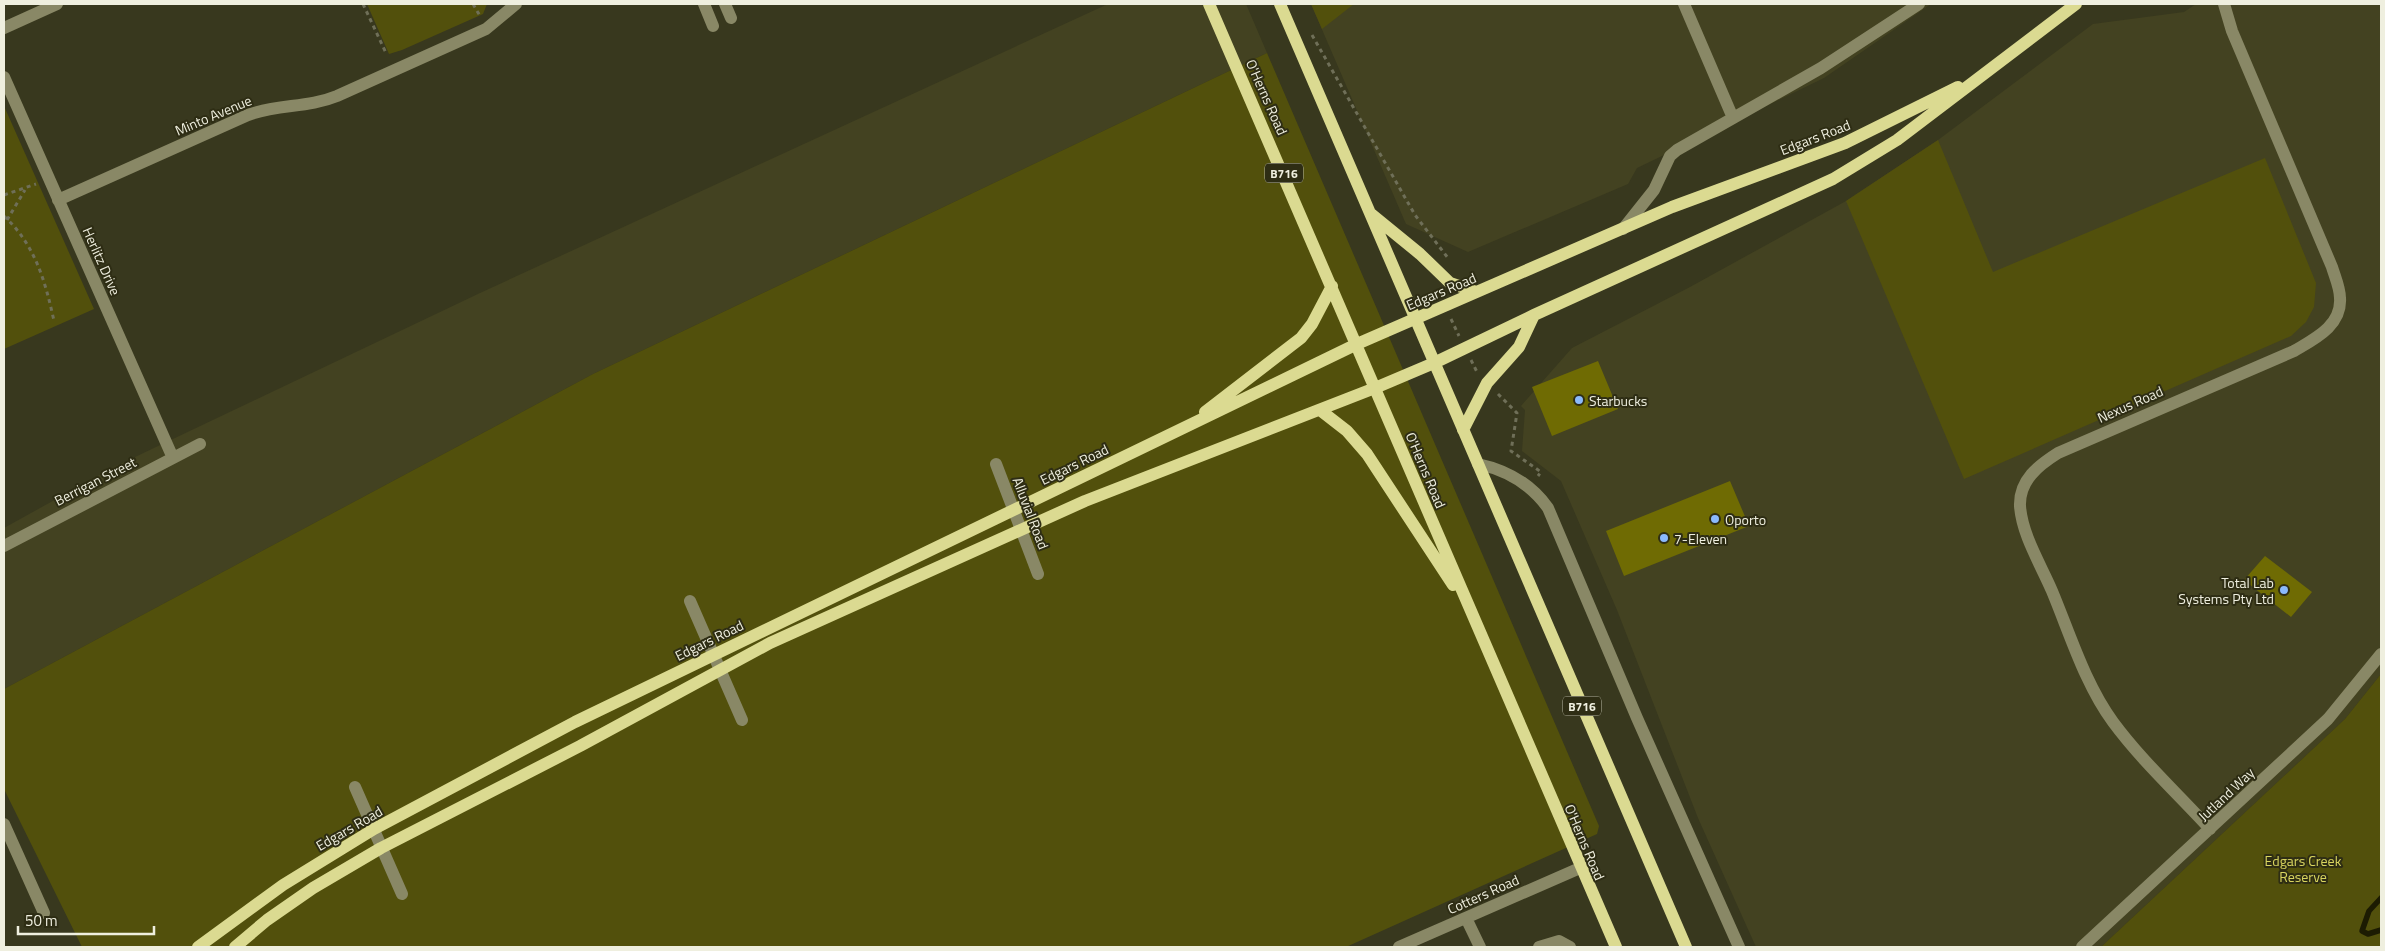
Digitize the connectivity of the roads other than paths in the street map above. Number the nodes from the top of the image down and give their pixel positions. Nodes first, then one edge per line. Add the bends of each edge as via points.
1 (57, 4) edge
2 (515, 4) edge
3 (704, 4) edge
4 (725, 4) edge
5 (1209, 4) edge
6 (1280, 4) edge
7 (1684, 4) edge
8 (1918, 4) edge
9 (2076, 4) edge
10 (2215, 4) edge
11 (2224, 4) edge
12 (731, 18) dead end
13 (713, 26) dead end
14 (4, 28) edge
15 (2232, 31) junction
16 (1993, 68) junction
17 (4, 77) edge
18 (1733, 118) junction
19 (58, 200) junction
20 (1369, 213) junction
21 (1623, 229) junction
22 (1332, 286) junction
23 (1476, 292) junction
24 (1534, 314) junction
25 (1415, 319) junction
26 (1356, 344) junction
27 (1434, 363) junction
28 (1375, 388) junction
29 (1320, 410) junction
30 (1185, 427) junction
31 (1463, 430) junction
32 (200, 444) dead end
33 (173, 458) junction
34 (996, 464) dead end
35 (1478, 464) junction
36 (1014, 510) junction
37 (1022, 529) junction
38 (4, 546) edge
39 (1038, 574) dead end
40 (690, 601) dead end
41 (1472, 614) junction
42 (2381, 654) edge
43 (713, 655) junction
44 (719, 670) junction
45 (742, 720) dead end
46 (355, 787) dead end
47 (4, 824) edge
48 (374, 829) junction
49 (2210, 829) junction
50 (381, 848) junction
51 (1580, 868) junction
52 (402, 894) dead end
53 (44, 913) dead end
54 (1466, 918) junction
55 (198, 947) edge
56 (235, 947) edge
57 (1399, 947) edge
58 (1480, 947) edge
59 (1540, 947) edge
60 (1570, 947) edge
61 (1616, 947) edge
62 (1686, 947) edge
63 (1739, 947) edge
64 (2082, 947) edge

1 - 14 street
2 - 19 street, Minto Avenue via 486,29 337,96 314,104 266,108
3 - 13 street
4 - 12 street
5 - 22 main road, O'Herns Road / B716
6 - 20 main road, B716
7 - 18 street
8 - 18 street via 1821,68
9 - 16 main road, Edgars Road
10 - 15 street, Nexus Road
11 - 15 street, Nexus Road
15 - 49 street, Nexus Road via 2332,267 2340,298 2339,313 2327,330 2294,351 2058,452 2028,477 2020,505 2028,536 2104,708 2126,738
16 - 21 main road, Edgars Road via 1845,143 1681,203
16 - 24 main road, Edgars Road via 1897,140 1833,179
17 - 19 street, Herlitz Drive
18 - 21 street via 1670,156 1654,190
19 - 33 street, Herlitz Drive
20 - 23 main road via 1450,282
20 - 25 main road, B716
21 - 23 main road, Edgars Road
22 - 26 main road, O'Herns Road / B716
22 - 30 main road via 1301,338
23 - 25 main road, Edgars Road
24 - 27 main road, Edgars Road
24 - 31 main road via 1519,347 1487,383
25 - 26 main road, Edgars Road
25 - 27 main road, B716
26 - 28 main road, O'Herns Road / B716
26 - 30 main road, Edgars Road
27 - 28 main road, Edgars Road
27 - 31 main road, B716
28 - 29 main road, Edgars Road
28 - 41 main road, O'Herns Road / B716
29 - 37 main road, Edgars Road via 1085,501
29 - 41 main road via 1367,454
30 - 36 main road, Edgars Road
31 - 35 main road, B716
32 - 33 street, Berrigan Street
33 - 38 street, Berrigan Street
34 - 36 street, Alluvial Road
35 - 62 main road, B716
35 - 63 street via 1499,469 1530,487 1548,508
36 - 37 street, Alluvial Road
36 - 43 main road, Edgars Road
37 - 39 street, Alluvial Road
37 - 44 main road, Edgars Road via 770,643
40 - 43 street
41 - 51 main road, O'Herns Road / B716
42 - 49 street, Jutland Way via 2328,719
43 - 44 street
43 - 48 main road, Edgars Road via 575,722
44 - 45 street
44 - 50 main road, Edgars Road
46 - 48 street
47 - 53 street
48 - 50 street
48 - 55 main road, Edgars Road via 282,885
49 - 64 street, Jutland Way
50 - 52 street
50 - 56 main road, Edgars Road via 306,893
51 - 54 street, Cotters Road
51 - 61 main road, O'Herns Road / B716
54 - 57 street, Cotters Road
54 - 58 street
59 - 60 street via 1559,941

